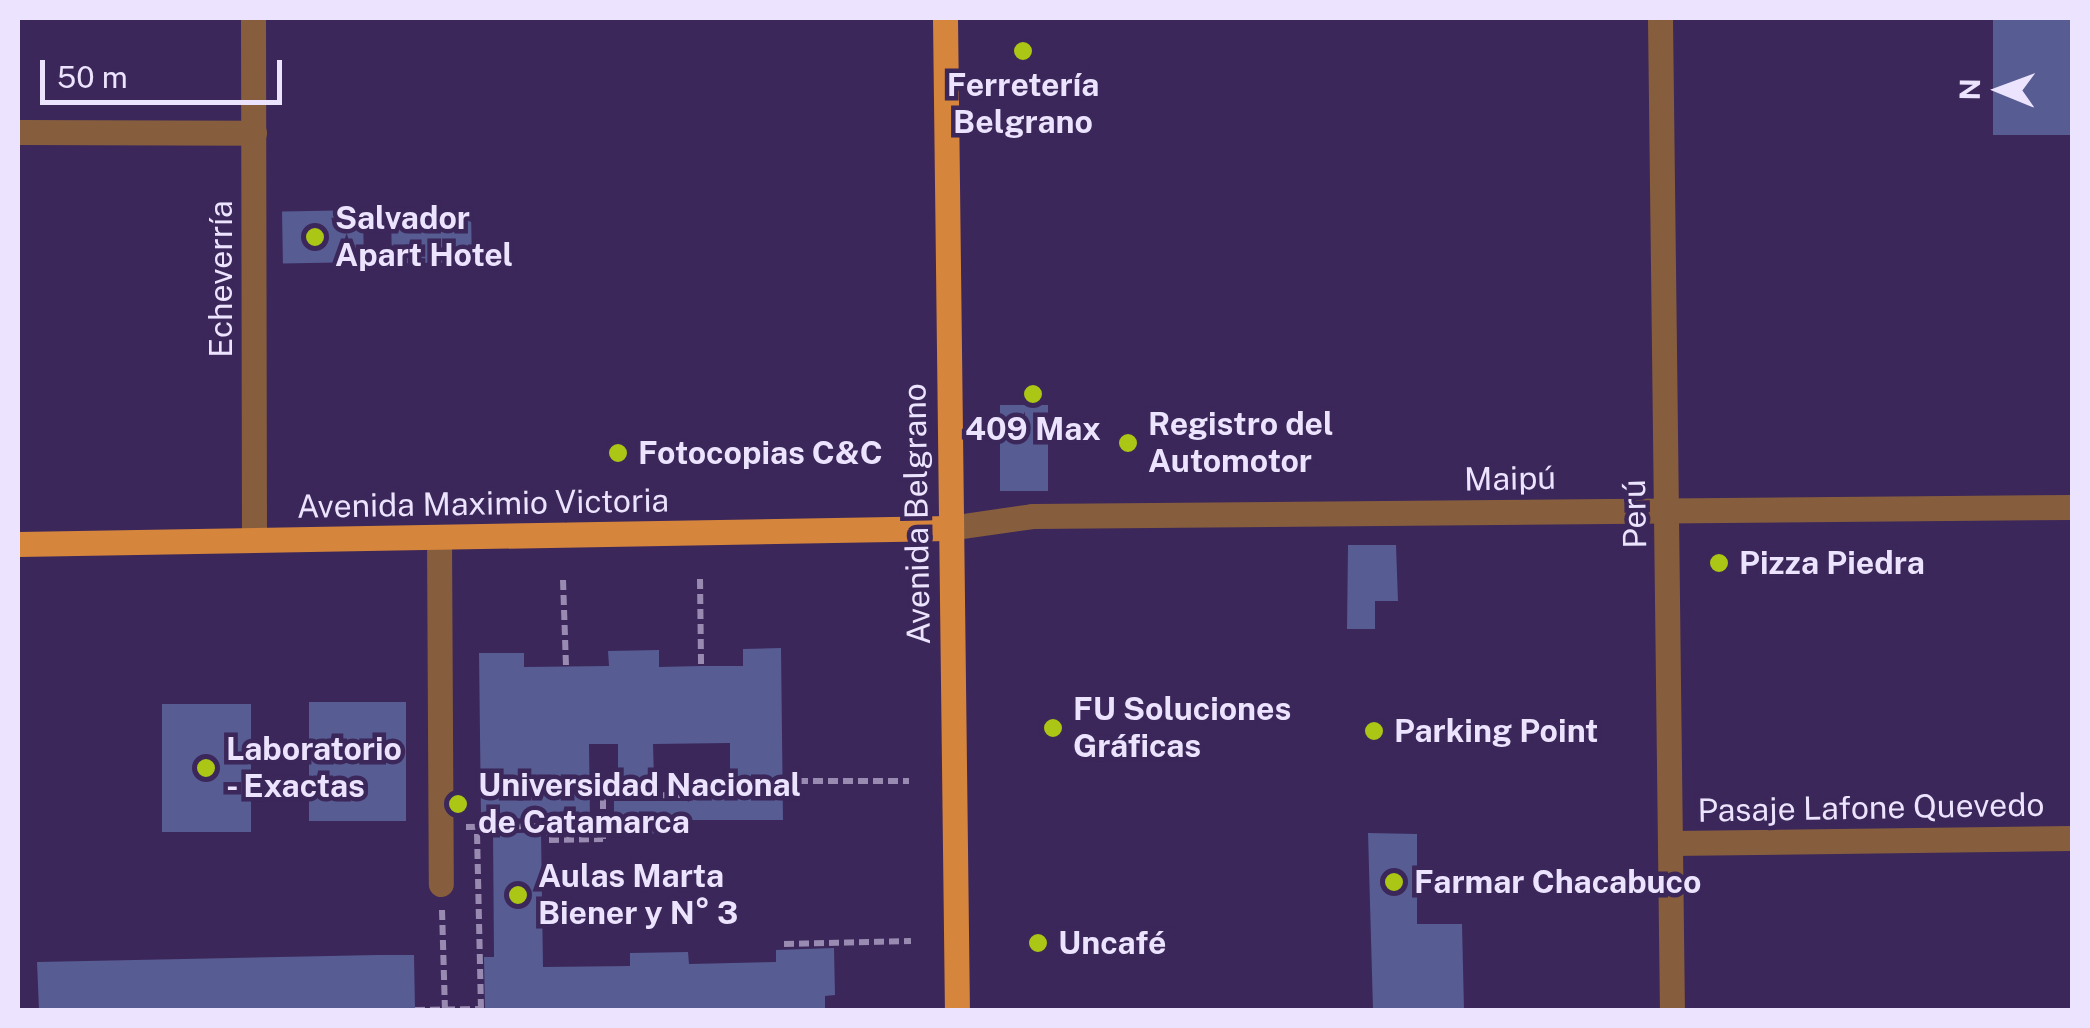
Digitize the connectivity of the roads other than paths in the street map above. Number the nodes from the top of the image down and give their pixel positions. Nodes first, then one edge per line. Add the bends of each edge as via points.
1 (253, 18) edge
2 (945, 18) edge
3 (1660, 18) edge
4 (18, 132) edge
5 (254, 132) junction
6 (2072, 507) edge
7 (1668, 510) junction
8 (949, 528) junction
9 (440, 537) junction
10 (254, 540) junction
11 (18, 544) edge
12 (2072, 838) edge
13 (1670, 843) junction
14 (442, 884) road end
15 (957, 1010) edge
16 (1672, 1010) edge

1 - 5 street, Echeverría
2 - 8 main road, Avenida Belgrano
3 - 7 street, Perú
4 - 5 street
5 - 10 street, Echeverría
6 - 7 street, Maipú
7 - 8 street, Maipú via 1032,516
7 - 13 street, Perú
8 - 9 main road, Avenida Maximio Victoria
8 - 15 main road, Avenida Belgrano
9 - 10 main road, Avenida Maximio Victoria
9 - 14 street
10 - 11 main road, Avenida Maximio Victoria
12 - 13 street, Pasaje Lafone Quevedo
13 - 16 street, Perú

